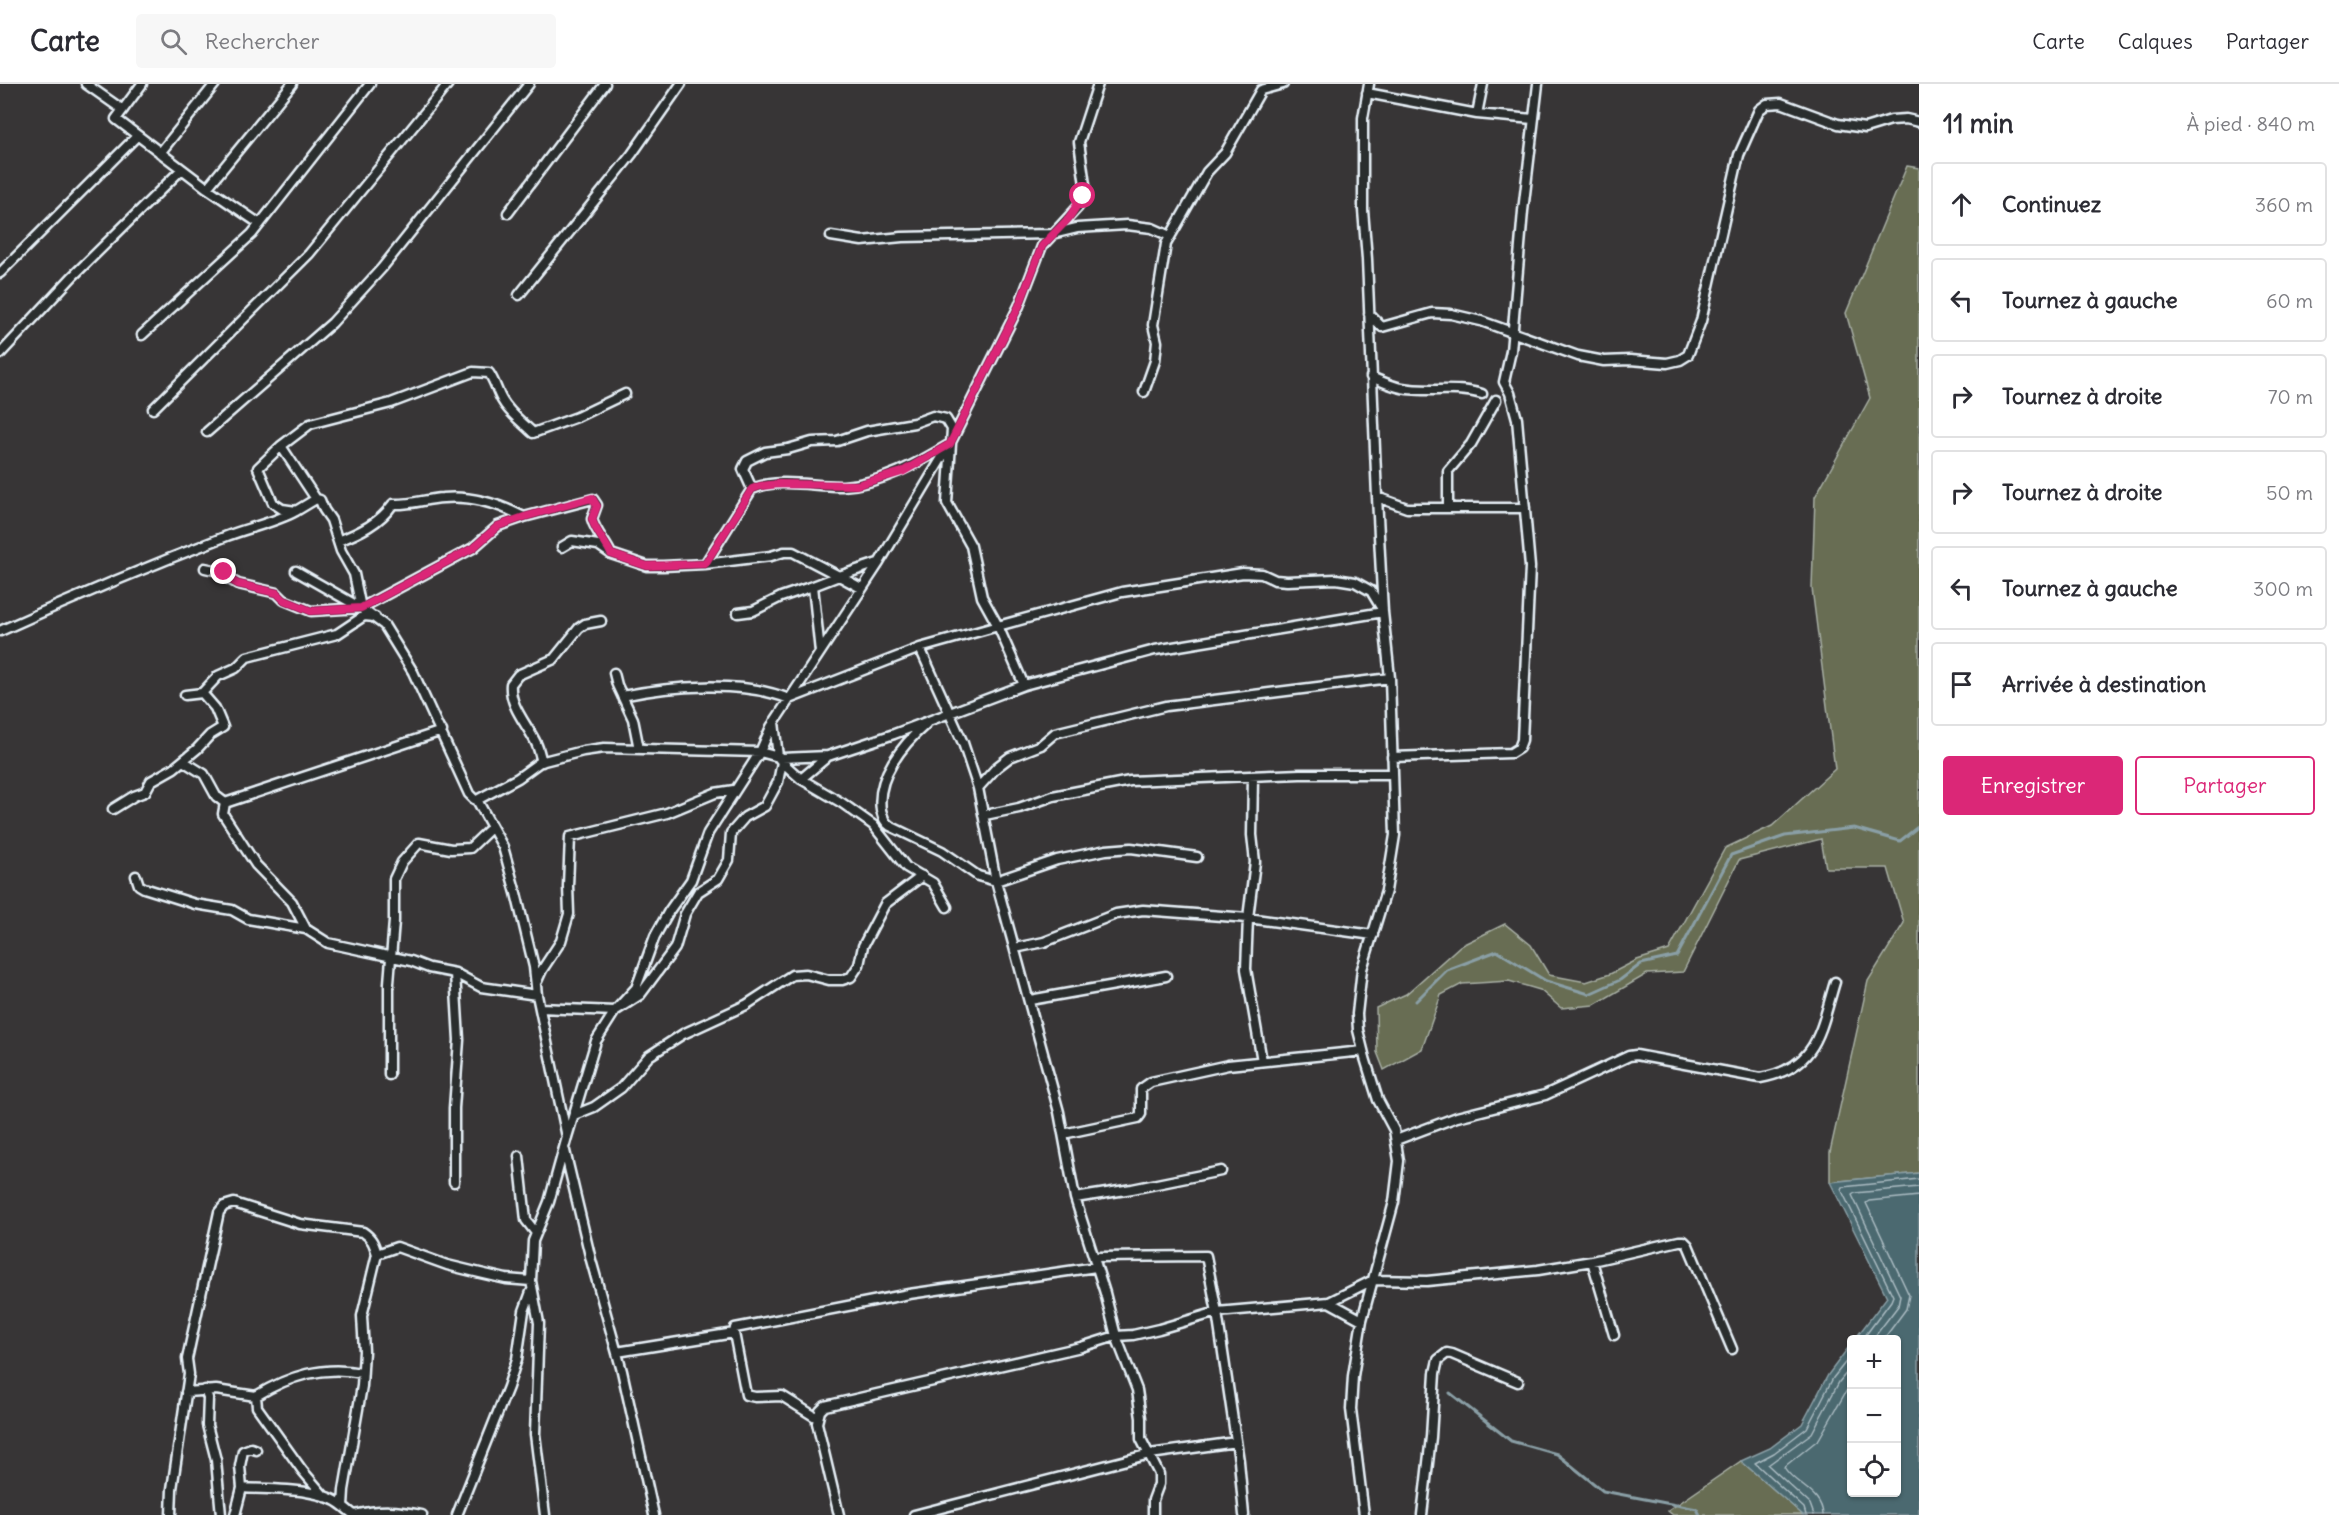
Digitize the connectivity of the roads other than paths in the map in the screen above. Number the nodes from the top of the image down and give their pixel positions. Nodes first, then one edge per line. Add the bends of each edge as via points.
1 (86, 84) edge
2 (142, 84) edge
3 (216, 84) edge
4 (292, 84) edge
5 (370, 84) edge
6 (448, 84) edge
7 (529, 84) edge
8 (605, 84) edge
9 (681, 84) edge
10 (1098, 84) edge
11 (1283, 84) edge
12 (1483, 84) edge
13 (1538, 84) edge
14 (1368, 88) edge
15 (123, 110) junction
16 (1477, 114) junction
17 (1533, 119) junction
18 (1919, 122) edge
19 (137, 136) junction
20 (160, 153) junction
21 (182, 169) junction
22 (207, 188) junction
23 (508, 213) dead end
24 (260, 224) junction
25 (1052, 234) junction
26 (831, 236) dead end
27 (1170, 236) junction
28 (0, 273) edge
29 (519, 296) dead end
30 (1369, 314) junction
31 (1512, 332) junction
32 (142, 335) dead end
33 (0, 354) edge
34 (1371, 377) junction
35 (1144, 392) dead end
36 (625, 394) dead end
37 (1482, 394) dead end
38 (1496, 400) dead end
39 (153, 409) dead end
40 (207, 432) dead end
41 (950, 444) junction
42 (281, 446) junction
43 (752, 489) junction
44 (1377, 497) junction
45 (316, 499) junction
46 (1448, 508) junction
47 (1525, 508) junction
48 (296, 511) junction
49 (524, 517) junction
50 (338, 541) junction
51 (562, 548) dead end
52 (611, 554) junction
53 (879, 563) junction
54 (705, 564) junction
55 (205, 568) dead end
56 (296, 571) dead end
57 (839, 576) junction
58 (813, 586) junction
59 (861, 588) junction
60 (361, 608) junction
61 (1383, 612) junction
62 (738, 613) dead end
63 (376, 617) junction
64 (601, 621) dead end
65 (998, 626) junction
66 (0, 631) edge
67 (920, 648) junction
68 (820, 652) junction
69 (614, 673) dead end
70 (1390, 678) junction
71 (1024, 685) junction
72 (202, 693) junction
73 (185, 695) dead end
74 (622, 696) junction
75 (789, 699) junction
76 (950, 713) junction
77 (932, 718) junction
78 (774, 722) junction
79 (442, 731) junction
80 (639, 749) junction
81 (760, 752) junction
82 (828, 756) junction
83 (1392, 757) junction
84 (780, 760) junction
85 (183, 761) junction
86 (542, 762) junction
87 (1393, 774) junction
88 (1253, 777) junction
89 (801, 779) junction
90 (978, 788) junction
91 (734, 790) junction
92 (489, 793) junction
93 (477, 800) junction
94 (225, 803) junction
95 (113, 809) dead end
96 (985, 815) junction
97 (486, 816) junction
98 (492, 827) junction
99 (1197, 857) dead end
100 (136, 876) dead end
101 (922, 876) junction
102 (996, 881) junction
103 (946, 907) dead end
104 (1248, 918) junction
105 (306, 929) junction
106 (1373, 935) junction
107 (1015, 948) junction
108 (391, 956) junction
109 (455, 973) junction
110 (1166, 976) dead end
111 (1835, 982) dead end
112 (536, 984) junction
113 (537, 995) junction
114 (1030, 1000) junction
115 (540, 1008) junction
116 (615, 1011) junction
117 (1363, 1051) junction
118 (1262, 1061) junction
119 (389, 1075) dead end
120 (574, 1115) junction
121 (1064, 1134) junction
122 (567, 1137) junction
123 (1396, 1140) junction
124 (565, 1150) junction
125 (519, 1156) dead end
126 (1221, 1171) dead end
127 (453, 1182) dead end
128 (1075, 1198) junction
129 (536, 1233) junction
130 (377, 1254) junction
131 (1094, 1257) junction
132 (1592, 1261) junction
133 (1096, 1268) junction
134 (1373, 1280) junction
135 (531, 1281) junction
136 (532, 1292) junction
137 (1329, 1302) junction
138 (1217, 1312) junction
139 (1362, 1320) junction
140 (734, 1333) junction
141 (1614, 1335) dead end
142 (1116, 1336) junction
143 (1732, 1349) dead end
144 (617, 1352) junction
145 (362, 1373) junction
146 (1518, 1382) dead end
147 (204, 1390) junction
148 (186, 1392) junction
149 (256, 1396) junction
150 (817, 1418) junction
151 (1236, 1442) junction
152 (256, 1450) dead end
153 (1150, 1454) junction
154 (242, 1488) junction
155 (326, 1497) junction
156 (343, 1506) junction
157 (171, 1515) edge
158 (221, 1515) edge
159 (235, 1515) edge
160 (355, 1515) edge
161 (422, 1515) edge
162 (457, 1515) edge
163 (545, 1515) edge
164 (654, 1515) edge
165 (839, 1515) edge
166 (914, 1515) edge
167 (1153, 1515) edge
168 (1244, 1515) edge
169 (1364, 1515) edge
170 (1422, 1515) edge

1 - 15 street
2 - 15 street
3 - 20 street
4 - 22 street
5 - 24 street
6 - 39 street via 309,254
7 - 40 street via 382,268 332,323
8 - 23 street
9 - 29 street via 632,154
10 - 25 street via 1078,148 1084,173 1083,196
11 - 27 street via 1261,90
12 - 16 street
13 - 17 street
14 - 16 street
14 - 30 street via 1362,140
15 - 19 street via 116,118
16 - 17 street
17 - 31 street
18 - 31 street via 1891,120 1864,128 1838,124 1781,104 1767,104 1759,110 1739,155 1701,321 1688,356 1667,363 1604,361 1578,356
19 - 20 street
19 - 28 street
20 - 21 street
21 - 22 street
21 - 33 street
22 - 24 street
24 - 32 street
25 - 26 street via 862,241
25 - 27 street via 1127,225 1152,228
25 - 41 street via 1042,246 1019,306
27 - 35 street via 1153,325 1157,342 1155,361
30 - 31 street via 1382,327 1432,313 1480,321
30 - 34 street
31 - 47 street via 1504,382 1517,419
34 - 37 street via 1404,389 1469,390
34 - 44 street
36 - 42 street via 533,433 502,401 489,373 473,372 391,404 310,424
38 - 46 street via 1471,444 1448,471
41 - 43 street via 902,472 857,485 779,484
41 - 43 street via 952,429 946,419 933,416 837,441 765,452 747,461 743,469
41 - 53 street
41 - 65 street via 947,503 971,546 982,597
42 - 45 street
42 - 48 street via 258,468 273,503
43 - 54 street
44 - 46 street via 1403,508
44 - 61 street
45 - 48 street
45 - 50 street via 332,520
46 - 47 street
47 - 83 street via 1531,580 1519,748 1511,753
48 - 66 street via 114,580
49 - 50 street via 472,499 393,504 384,516
49 - 52 street via 592,498 597,506 592,519 596,532
49 - 60 street via 498,526 465,553
50 - 60 street via 354,574
51 - 52 street via 572,541 598,545
52 - 54 street via 647,566
53 - 57 street
53 - 59 street
54 - 57 street via 793,552
55 - 60 street via 224,572 238,584 277,593 311,611
56 - 60 street
57 - 58 street
57 - 59 street
58 - 62 street via 753,611
58 - 68 street
59 - 68 street
60 - 63 street
61 - 65 street via 1371,591 1355,582 1287,581 1243,573 1122,592
61 - 70 street
61 - 71 street via 1179,645
63 - 72 street via 364,616 337,634 247,657 236,668 218,676
63 - 79 street via 395,640
64 - 86 street via 579,628 554,659 518,675 511,684 512,696
65 - 67 street
65 - 71 street
67 - 75 street
67 - 76 street
68 - 75 street
69 - 74 street
70 - 83 street
70 - 90 street via 1138,711 1055,733 1034,748 1009,758
71 - 76 street
72 - 73 street
72 - 85 street via 215,708 223,727
74 - 75 street via 666,689 723,688 772,692
74 - 80 street via 633,719
75 - 78 street
76 - 77 street
76 - 90 street
77 - 82 street
77 - 102 street via 890,768 880,805 885,822 942,851 978,876
78 - 81 street
78 - 84 street
79 - 93 street via 469,794
79 - 94 street
80 - 81 street
80 - 86 street via 602,748
81 - 84 street
81 - 91 street
82 - 84 street
82 - 89 street
83 - 87 street
84 - 89 street
84 - 116 street via 778,782 765,806 745,817 731,833 729,860 718,879 698,892 685,914 675,948 640,995
85 - 94 street via 204,774
85 - 95 street via 151,781 145,792
86 - 92 street
87 - 88 street
87 - 106 street via 1392,863
88 - 96 street via 1122,782
88 - 104 street via 1255,862
89 - 101 street via 873,825 906,867
90 - 96 street
91 - 112 street via 715,793 667,813 570,837 570,914 561,941
91 - 116 street via 708,833 691,880 655,936 636,988
92 - 93 street
92 - 97 street
93 - 97 street
94 - 105 street via 223,814 256,865 292,902
96 - 102 street
97 - 98 street
98 - 108 street via 470,848 419,843 402,862 394,879
98 - 112 street via 505,852
99 - 102 street via 1106,850 1046,863
100 - 105 street via 144,888 195,904 224,907 248,919
101 - 103 street via 933,883
101 - 120 street via 885,904 863,946 860,964 850,977 829,980 792,975 746,1005 683,1034 649,1056 621,1088 594,1107
102 - 107 street
104 - 106 street
104 - 107 street via 1164,910 1128,911 1044,942
104 - 118 street via 1246,975
105 - 108 street via 328,943
106 - 117 street via 1358,991 1358,1030
107 - 114 street
108 - 109 street
108 - 119 street
109 - 113 street via 481,987
109 - 127 street via 459,1040
110 - 114 street
111 - 123 street via 1807,1057 1767,1076 1629,1056 1545,1095 1457,1117
112 - 113 street
113 - 115 street
114 - 121 street
115 - 116 street
115 - 122 street
116 - 120 street via 596,1041
117 - 118 street
117 - 123 street
118 - 121 street via 1151,1082 1141,1089 1138,1118
120 - 122 street
121 - 128 street
122 - 124 street
123 - 134 street via 1399,1161 1394,1202
124 - 129 street
124 - 144 street
125 - 129 street via 526,1220
126 - 128 street
128 - 131 street
129 - 135 street
130 - 135 street via 397,1247 447,1265
130 - 145 street via 362,1316
130 - 148 street via 370,1237 363,1232 300,1224 234,1203 224,1206 219,1212 197,1310 187,1359
131 - 133 street
131 - 138 street via 1206,1256
132 - 134 street via 1454,1279
132 - 141 street
132 - 143 street via 1684,1241
133 - 140 street via 909,1294 738,1326
133 - 142 street
134 - 137 street
134 - 139 street
135 - 136 street
136 - 162 street via 524,1311 517,1359 508,1387
136 - 163 street via 539,1323 535,1434
137 - 138 street
137 - 139 street
138 - 142 street via 1159,1329
138 - 151 street
139 - 169 street via 1351,1409
140 - 144 street
140 - 150 street via 746,1395 782,1396
142 - 150 street via 825,1406
142 - 153 street via 1137,1390 1141,1440
144 - 164 street
145 - 149 street via 348,1370 304,1374
145 - 156 street
146 - 170 street via 1452,1354 1438,1360
147 - 148 street
147 - 149 street
147 - 158 street
148 - 157 street via 171,1489
149 - 155 street via 257,1407
150 - 165 street
151 - 153 street
151 - 168 street
152 - 154 street via 243,1451 240,1457
153 - 166 street
153 - 167 street via 1160,1479
154 - 155 street
154 - 159 street
155 - 156 street
156 - 160 street
160 - 161 street via 377,1510

